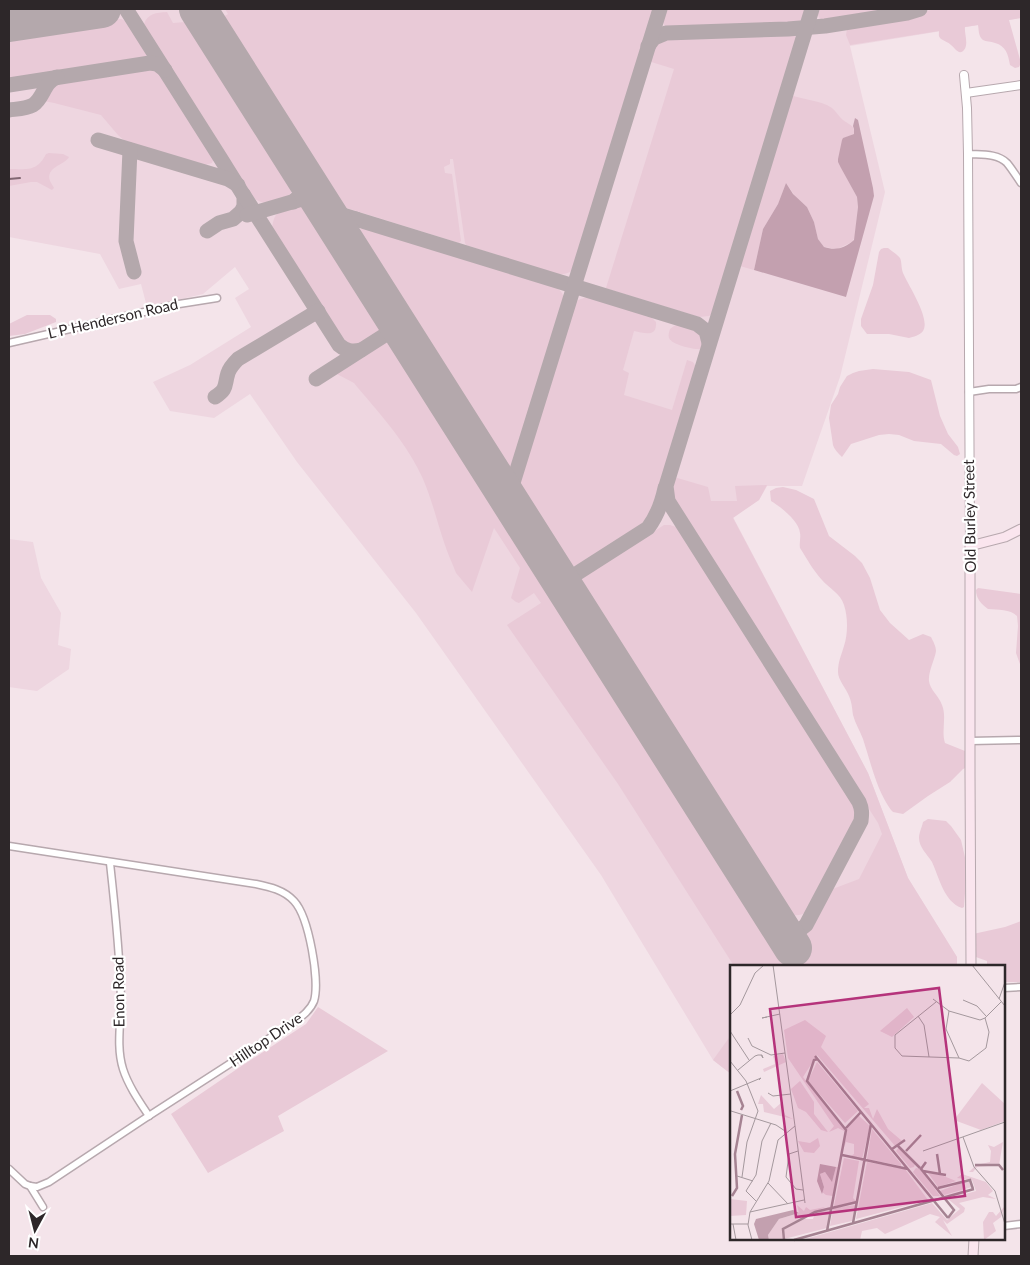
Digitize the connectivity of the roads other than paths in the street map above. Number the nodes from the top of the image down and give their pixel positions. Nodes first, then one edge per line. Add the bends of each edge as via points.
1 (964, 75) dead end
2 (1021, 85) edge
3 (966, 93) junction
4 (968, 154) junction
5 (1021, 184) edge
6 (218, 298) dead end
7 (9, 343) edge
8 (1021, 387) edge
9 (969, 392) junction
10 (1021, 529) edge
11 (970, 546) junction
12 (1021, 740) edge
13 (970, 741) junction
14 (9, 846) edge
15 (110, 862) junction
16 (971, 962) edge
17 (1021, 987) edge
18 (1005, 988) edge
19 (149, 1116) junction
20 (9, 1170) edge
21 (30, 1186) junction
22 (43, 1208) dead end
23 (1021, 1224) edge
24 (1005, 1226) edge
25 (974, 1240) edge
26 (974, 1256) edge

1 - 3 street, Old Burley Street
2 - 3 street
3 - 4 street, Old Burley Street
4 - 5 street via 999,157
4 - 9 street, Old Burley Street
6 - 7 street, L P Henderson Road
8 - 9 street
9 - 11 street, Old Burley Street
10 - 11 main road via 1005,537
11 - 13 main road, Old Burley Street
12 - 13 street
13 - 16 main road, Old Burley Street
14 - 15 street, Hilltop Drive
15 - 19 street, Enon Road via 118,941 120,1056 127,1078
15 - 19 street, Hilltop Drive via 272,887 294,900 310,937 314,963 316,993 308,1011 293,1024
17 - 18 street
19 - 21 street, Hilltop Drive via 42,1186
20 - 21 street
21 - 22 street
23 - 24 street
25 - 26 main road

